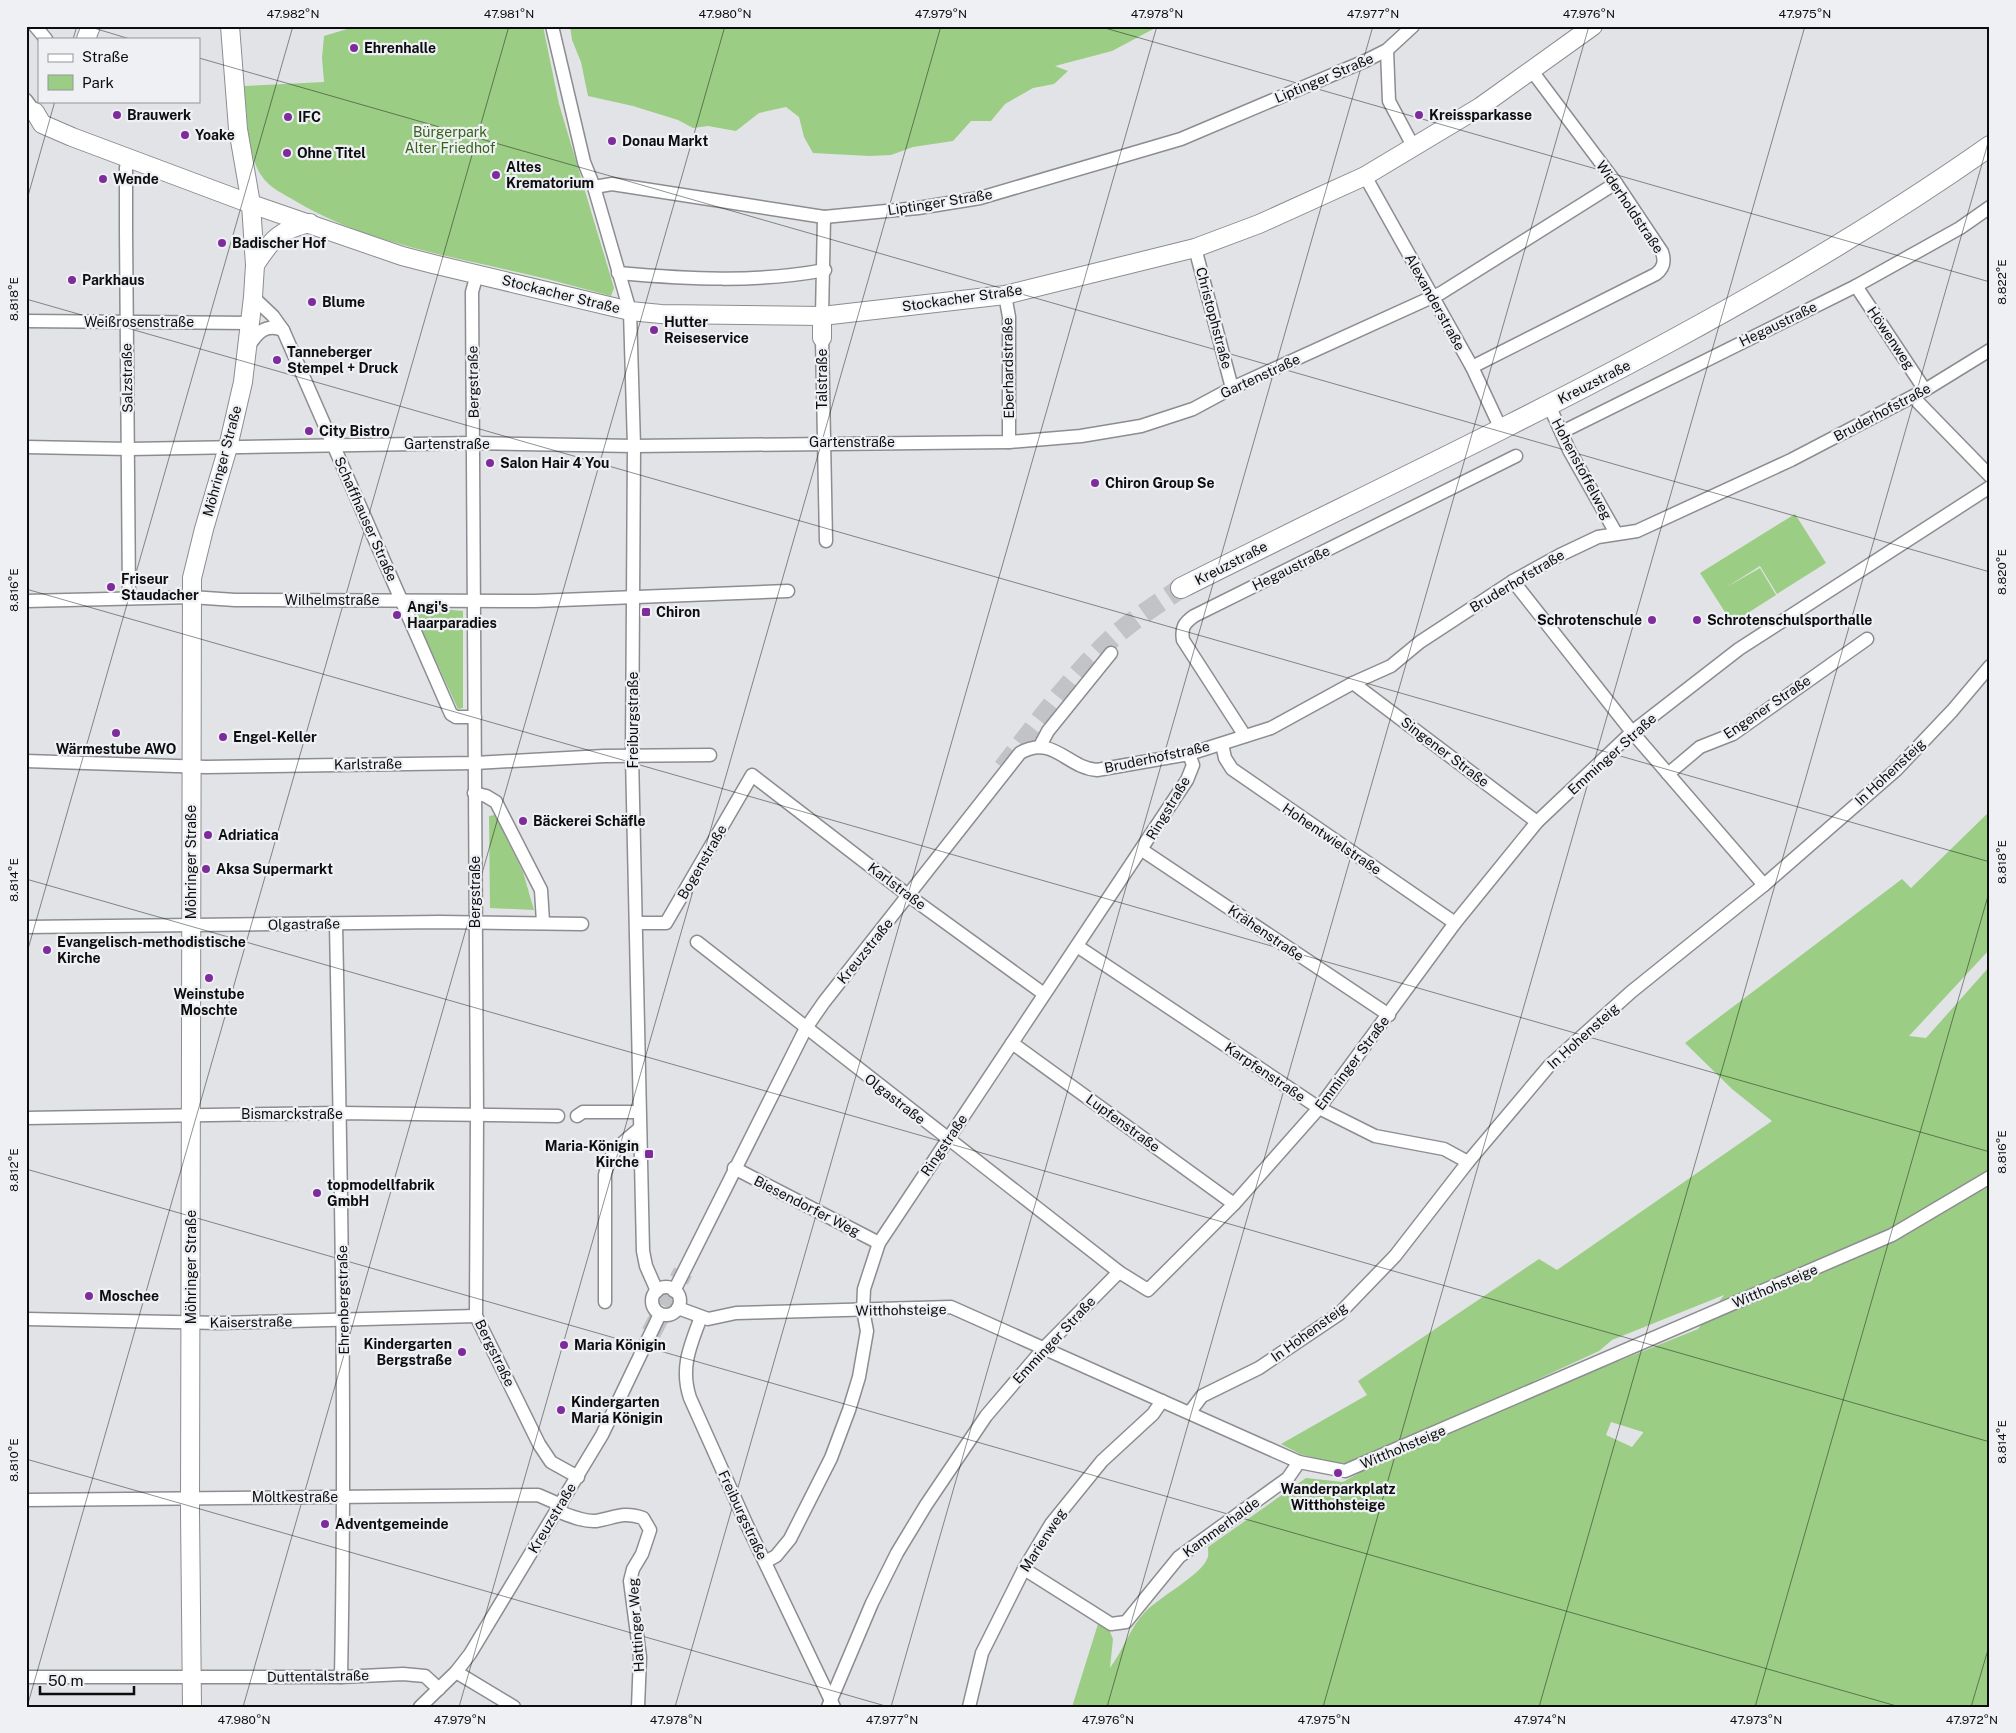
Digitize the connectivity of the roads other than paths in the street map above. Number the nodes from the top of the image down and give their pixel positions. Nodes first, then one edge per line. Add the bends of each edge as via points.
1 (35, 26) edge
2 (91, 26) edge
3 (230, 26) edge
4 (552, 26) edge
5 (1413, 26) edge
6 (1593, 26) edge
7 (45, 38) edge
8 (86, 38) edge
9 (1387, 50) junction
10 (1532, 71) junction
11 (32, 111) edge
12 (1413, 146) junction
13 (1990, 146) edge
14 (128, 158) junction
15 (1365, 176) junction
16 (1616, 183) junction
17 (594, 187) junction
18 (251, 204) junction
19 (1990, 207) edge
20 (824, 217) junction
21 (310, 223) junction
22 (1195, 248) junction
23 (255, 265) junction
24 (825, 270) junction
25 (618, 273) junction
26 (477, 274) junction
27 (1856, 286) junction
28 (1005, 295) junction
29 (253, 297) junction
30 (1431, 297) junction
31 (630, 311) junction
32 (822, 316) junction
33 (126, 321) junction
34 (26, 322) edge
35 (251, 322) junction
36 (283, 330) junction
37 (822, 338) joint
38 (248, 347) junction
39 (1990, 350) edge
40 (1472, 367) junction
41 (1232, 388) junction
42 (1926, 390) junction
43 (1913, 397) junction
44 (1549, 405) junction
45 (1501, 429) junction
46 (1562, 432) junction
47 (823, 442) junction
48 (1009, 442) junction
49 (474, 443) junction
50 (333, 445) junction
51 (634, 446) junction
52 (26, 447) edge
53 (228, 448) junction
54 (129, 449) junction
55 (1516, 456) dead end
56 (1990, 476) edge
57 (1990, 487) edge
58 (1616, 533) junction
59 (826, 541) dead end
60 (1513, 581) junction
61 (1181, 588) tunnel mouth
62 (788, 591) dead end
63 (192, 597) junction
64 (129, 598) junction
65 (634, 598) junction
66 (26, 600) edge
67 (475, 600) junction
68 (403, 601) junction
69 (1867, 639) dead end
70 (1110, 654) dead end
71 (1990, 666) edge
72 (1353, 683) junction
73 (475, 717) junction
74 (1632, 732) junction
75 (1245, 736) junction
76 (1222, 744) junction
77 (1040, 746) junction
78 (1189, 754) junction
79 (710, 755) dead end
80 (632, 756) junction
81 (26, 761) edge
82 (475, 763) junction
83 (191, 766) junction
84 (752, 774) joint
85 (1668, 774) junction
86 (474, 793) junction
87 (1537, 822) junction
88 (1142, 850) junction
89 (1764, 885) junction
90 (909, 896) junction
91 (475, 922) junction
92 (543, 922) junction
93 (636, 923) junction
94 (1455, 923) junction
95 (336, 924) junction
96 (582, 924) dead end
97 (190, 926) junction
98 (26, 927) edge
99 (696, 942) dead end
100 (1077, 946) junction
101 (1044, 994) junction
102 (1389, 1015) junction
103 (806, 1028) junction
104 (1012, 1043) junction
105 (1319, 1108) junction
106 (639, 1112) junction
107 (340, 1113) junction
108 (191, 1115) junction
109 (477, 1115) junction
110 (558, 1116) dead end
111 (577, 1116) dead end
112 (26, 1118) edge
113 (639, 1130) junction
114 (948, 1140) junction
115 (1468, 1162) junction
116 (734, 1168) junction
117 (1990, 1177) edge
118 (1234, 1204) junction
119 (879, 1243) junction
120 (1120, 1272) junction
121 (674, 1290) junction
122 (657, 1291) junction
123 (605, 1302) dead end
124 (678, 1308) junction
125 (863, 1310) junction
126 (660, 1314) junction
127 (476, 1316) junction
128 (701, 1317) junction
129 (26, 1319) edge
130 (344, 1320) junction
131 (191, 1322) junction
132 (1043, 1349) junction
133 (1162, 1401) junction
134 (1190, 1412) junction
135 (1299, 1462) junction
136 (578, 1477) junction
137 (345, 1496) junction
138 (190, 1498) junction
139 (26, 1500) edge
140 (559, 1508) junction
141 (765, 1562) junction
142 (1024, 1569) junction
143 (456, 1672) junction
144 (191, 1676) junction
145 (26, 1677) edge
146 (342, 1677) junction
147 (439, 1689) junction
148 (831, 1705) edge
149 (192, 1707) edge
150 (420, 1707) edge
151 (514, 1707) edge
152 (638, 1707) edge
153 (970, 1707) edge

1 - 7 street
2 - 8 street
3 - 18 street, Möhringer Straße via 238,129
4 - 17 street via 584,162
5 - 9 street, Liptinger Straße
6 - 10 street, Stockacher Straße
9 - 12 street via 1389,101
9 - 20 street, Liptinger Straße via 1167,144 980,198
10 - 12 street, Stockacher Straße via 1480,107
10 - 16 street, Widerholdstraße
11 - 14 street, Stockacher Straße via 49,128
12 - 15 street, Stockacher Straße
13 - 44 main road, Kreuzstraße via 1922,194 1825,254 1710,321
14 - 18 street, Stockacher Straße
14 - 33 street, Salzstraße
15 - 22 street, Stockacher Straße via 1259,224
15 - 30 street, Alexanderstraße
16 - 30 street, Gartenstraße
16 - 40 street, Widerholdstraße via 1662,252 1661,270
17 - 20 street, Liptinger Straße via 612,184
17 - 25 street
18 - 21 street, Stockacher Straße
18 - 23 street, Möhringer Straße
19 - 27 street, Hegaustraße via 1960,228
20 - 24 street, Talstraße
21 - 23 street via 283,231
21 - 26 street, Stockacher Straße via 402,256
22 - 28 street, Stockacher Straße
22 - 41 street, Christophstraße
23 - 29 street, Möhringer Straße
24 - 25 street via 800,275 693,280
24 - 32 street, Talstraße
25 - 31 street
26 - 31 street, Stockacher Straße
26 - 49 street, Bergstraße via 472,292
27 - 42 street, Höwenweg
27 - 46 street, Hegaustraße
28 - 32 street, Stockacher Straße
28 - 48 street, Eberhardstraße via 1009,318
29 - 35 street, Möhringer Straße
29 - 36 street, Schaffhauser Straße via 274,316
30 - 40 street, Alexanderstraße
30 - 41 street, Gartenstraße
31 - 32 street, Stockacher Straße
31 - 51 street, Freiburgstraße
32 - 37 street, Talstraße
33 - 34 street, Weißrosenstraße
33 - 35 street, Weißrosenstraße
33 - 54 street, Salzstraße
35 - 38 street, Möhringer Straße
36 - 38 street via 272,327 260,330
36 - 50 street, Schaffhauser Straße
37 - 47 street, Talstraße
38 - 53 street, Möhringer Straße
39 - 42 street, Bruderhofstraße
40 - 45 street, Alexanderstraße
41 - 48 street, Gartenstraße via 1193,409 1141,426 1081,436
42 - 43 street, Bruderhofstraße
43 - 56 street
43 - 58 street, Bruderhofstraße via 1791,460 1645,528
44 - 45 main road, Kreuzstraße
44 - 46 street, Hohenstoffelweg
45 - 61 main road, Kreuzstraße
46 - 58 street, Hohenstoffelweg
47 - 48 street, Gartenstraße
47 - 51 street, Gartenstraße
47 - 59 street, Talstraße
49 - 50 street, Gartenstraße
49 - 51 street, Gartenstraße
49 - 67 street, Bergstraße
50 - 53 street, Gartenstraße
50 - 68 street, Schaffhauser Straße
51 - 65 street, Freiburgstraße
52 - 54 street, Gartenstraße
53 - 54 street, Gartenstraße
53 - 63 street, Möhringer Straße via 192,578
54 - 64 street, Salzstraße
55 - 75 street, Hegaustraße via 1185,622 1183,640
57 - 74 street, Emminger Straße via 1739,649
58 - 60 street, Bruderhofstraße via 1598,537
60 - 72 street, Bruderhofstraße via 1420,642 1391,666
60 - 74 street
62 - 65 street, Wilhelmstraße
63 - 64 street, Wilhelmstraße
63 - 68 street, Wilhelmstraße
63 - 83 street, Möhringer Straße
64 - 66 street, Wilhelmstraße
65 - 67 street, Wilhelmstraße
65 - 80 street, Freiburgstraße
67 - 68 street, Wilhelmstraße
67 - 73 street, Bergstraße
68 - 73 street, Schaffhauser Straße via 451,714
69 - 85 street, Engener Straße via 1733,734 1700,746
70 - 77 street via 1048,731
71 - 89 street, In Hohensteig via 1896,770
72 - 75 street, Bruderhofstraße via 1271,728
72 - 87 street, Singener Straße
73 - 82 street, Bergstraße
74 - 85 street
74 - 87 street, Emminger Straße
75 - 76 street, Bruderhofstraße
76 - 78 street, Bruderhofstraße
76 - 94 street, Hohentwielstraße via 1224,758 1232,770
77 - 78 street, Bruderhofstraße via 1050,748 1088,769 1097,770
77 - 90 street, Kreuzstraße via 1027,749 1013,761
78 - 88 street, Ringstraße via 1192,765 1187,780
79 - 80 street, Karlstraße
80 - 82 street, Karlstraße
80 - 93 street, Freiburgstraße
81 - 83 street, Karlstraße
82 - 83 street, Karlstraße
82 - 86 street, Bergstraße
83 - 97 street, Möhringer Straße
84 - 90 street, Karlstraße
84 - 93 street, Bogenstraße via 666,922
85 - 89 street
86 - 91 street, Bergstraße
86 - 92 street via 496,802 541,890
87 - 94 street, Emminger Straße
88 - 100 street, Ringstraße
88 - 102 street, Krähenstraße
89 - 115 street, In Hohensteig via 1631,992 1549,1066
90 - 101 street, Karlstraße
90 - 103 street, Kreuzstraße
91 - 92 street, Olgastraße
91 - 95 street, Olgastraße
91 - 109 street, Bergstraße
92 - 96 street, Olgastraße
93 - 106 street, Freiburgstraße
94 - 102 street, Emminger Straße
95 - 97 street, Olgastraße
95 - 107 street, Ehrenbergstraße
97 - 98 street, Olgastraße
97 - 108 street, Möhringer Straße
99 - 103 street, Olgastraße
100 - 101 street, Ringstraße
100 - 105 street, Karpfenstraße
101 - 104 street, Ringstraße
102 - 105 street, Emminger Straße
103 - 114 street, Olgastraße
103 - 116 street, Kreuzstraße
104 - 114 street, Ringstraße
104 - 118 street, Lupfenstraße
105 - 115 street, Karpfenstraße via 1376,1136 1444,1149
105 - 118 street, Emminger Straße
106 - 111 street via 583,1112
106 - 113 street, Freiburgstraße
107 - 108 street, Bismarckstraße
107 - 109 street, Bismarckstraße
107 - 130 street, Ehrenbergstraße
108 - 112 street, Bismarckstraße
108 - 131 street, Möhringer Straße
109 - 110 street, Bismarckstraße
109 - 127 street, Bergstraße
113 - 122 street, Freiburgstraße via 643,1251
113 - 123 street via 614,1150 607,1162
114 - 119 street, Ringstraße
114 - 120 street, Olgastraße
115 - 134 street, In Hohensteig via 1395,1256 1339,1314 1259,1368 1202,1396
116 - 119 street, Biesendorfer Weg
116 - 121 street, Kreuzstraße
117 - 135 street, Witthohsteige via 1892,1235 1358,1467 1333,1470
118 - 120 street, Emminger Straße via 1148,1290
119 - 125 street, Ringstraße via 869,1268
120 - 132 street, Emminger Straße
121 - 122 street
121 - 124 street via 680,1301
122 - 126 street via 652,1303
124 - 126 street via 668,1315
124 - 128 street, Witthohsteige
125 - 128 street, Witthohsteige via 736,1313 717,1319
125 - 132 street, Witthohsteige via 951,1308
125 - 141 street, Ringstraße via 867,1331 860,1377 831,1458 790,1539 776,1556
126 - 136 street, Kreuzstraße via 602,1435
127 - 130 street, Kaiserstraße
127 - 136 street, Bergstraße via 539,1444 551,1462
128 - 141 street, Freiburgstraße via 685,1362 685,1384
129 - 131 street, Kaiserstraße
130 - 131 street, Kaiserstraße
130 - 137 street, Ehrenbergstraße
131 - 138 street, Möhringer Straße
132 - 133 street, Witthohsteige
132 - 148 street, Emminger Straße via 986,1416 926,1505 872,1603
133 - 134 street, Witthohsteige
133 - 142 street, Marienweg via 1153,1414 1102,1461 1051,1524
134 - 135 street, Witthohsteige
135 - 142 street, Kammerhalde via 1288,1478 1179,1557 1126,1622 1111,1624
136 - 140 street, Kreuzstraße
137 - 138 street, Moltkestraße
137 - 140 street, Moltkestraße via 538,1495
137 - 146 street, Ehrenbergstraße
138 - 139 street, Moltkestraße
138 - 144 street, Möhringer Straße
140 - 143 street, Kreuzstraße
140 - 152 street, Hattinger Weg via 580,1519 595,1521 620,1514 634,1515 643,1518 650,1530 630,1581 640,1657
141 - 148 street, Freiburgstraße
142 - 153 street, Marienweg via 982,1653
143 - 147 street, Kreuzstraße
143 - 151 street
144 - 145 street, Duttentalstraße
144 - 146 street, Duttentalstraße
144 - 149 street, Möhringer Straße
146 - 147 street, Duttentalstraße via 417,1675 425,1676
147 - 150 street, Kreuzstraße

